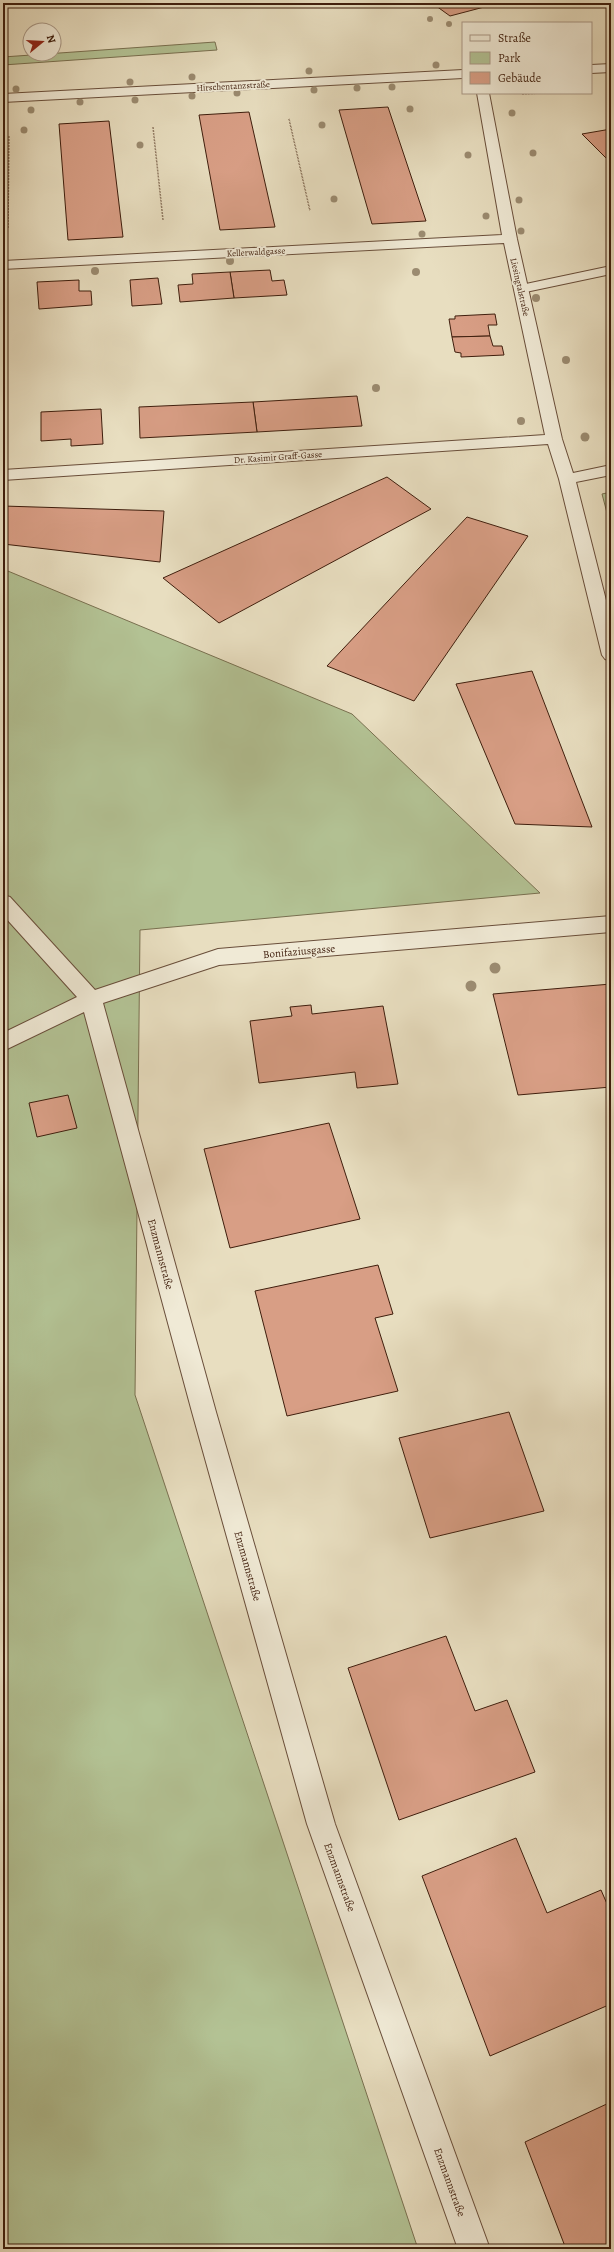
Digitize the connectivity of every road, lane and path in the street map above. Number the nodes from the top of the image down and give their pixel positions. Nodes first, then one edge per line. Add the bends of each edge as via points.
1 (611, 68) edge
2 (592, 69) edge
3 (462, 74) edge
4 (482, 94) edge
5 (3, 98) edge
6 (289, 118) dead end
7 (152, 124) dead end
8 (9, 132) dead end
9 (510, 239) junction
10 (318, 249) junction
11 (167, 256) junction
12 (5, 264) edge
13 (611, 270) edge
14 (521, 289) junction
15 (554, 439) junction
16 (611, 470) edge
17 (3, 475) edge
18 (567, 479) junction
19 (611, 655) edge
20 (3, 902) edge
21 (611, 924) edge
22 (91, 999) junction
23 (3, 1043) edge
24 (474, 2249) edge

1 - 2 street
3 - 5 street, Hirschentanzstraße
4 - 9 street, Liesingtalstraße
6 - 10 path
7 - 11 path
8 - 12 path
9 - 10 street, Kellerwaldgasse
9 - 14 street, Liesingtalstraße
10 - 11 street, Kellerwaldgasse
11 - 12 street, Kellerwaldgasse
13 - 14 street
14 - 15 street, Liesingtalstraße
15 - 17 street, Dr. Kasimir Graff-Gasse
15 - 18 street, Liesingtalstraße
16 - 18 street
18 - 19 street, Liesingtalstraße
20 - 22 street, Enzmannstraße
21 - 22 street, Bonifaziusgasse via 218,957
22 - 23 street, Bonifaziusgasse
22 - 24 street, Enzmannstraße via 204,1412 321,1824

